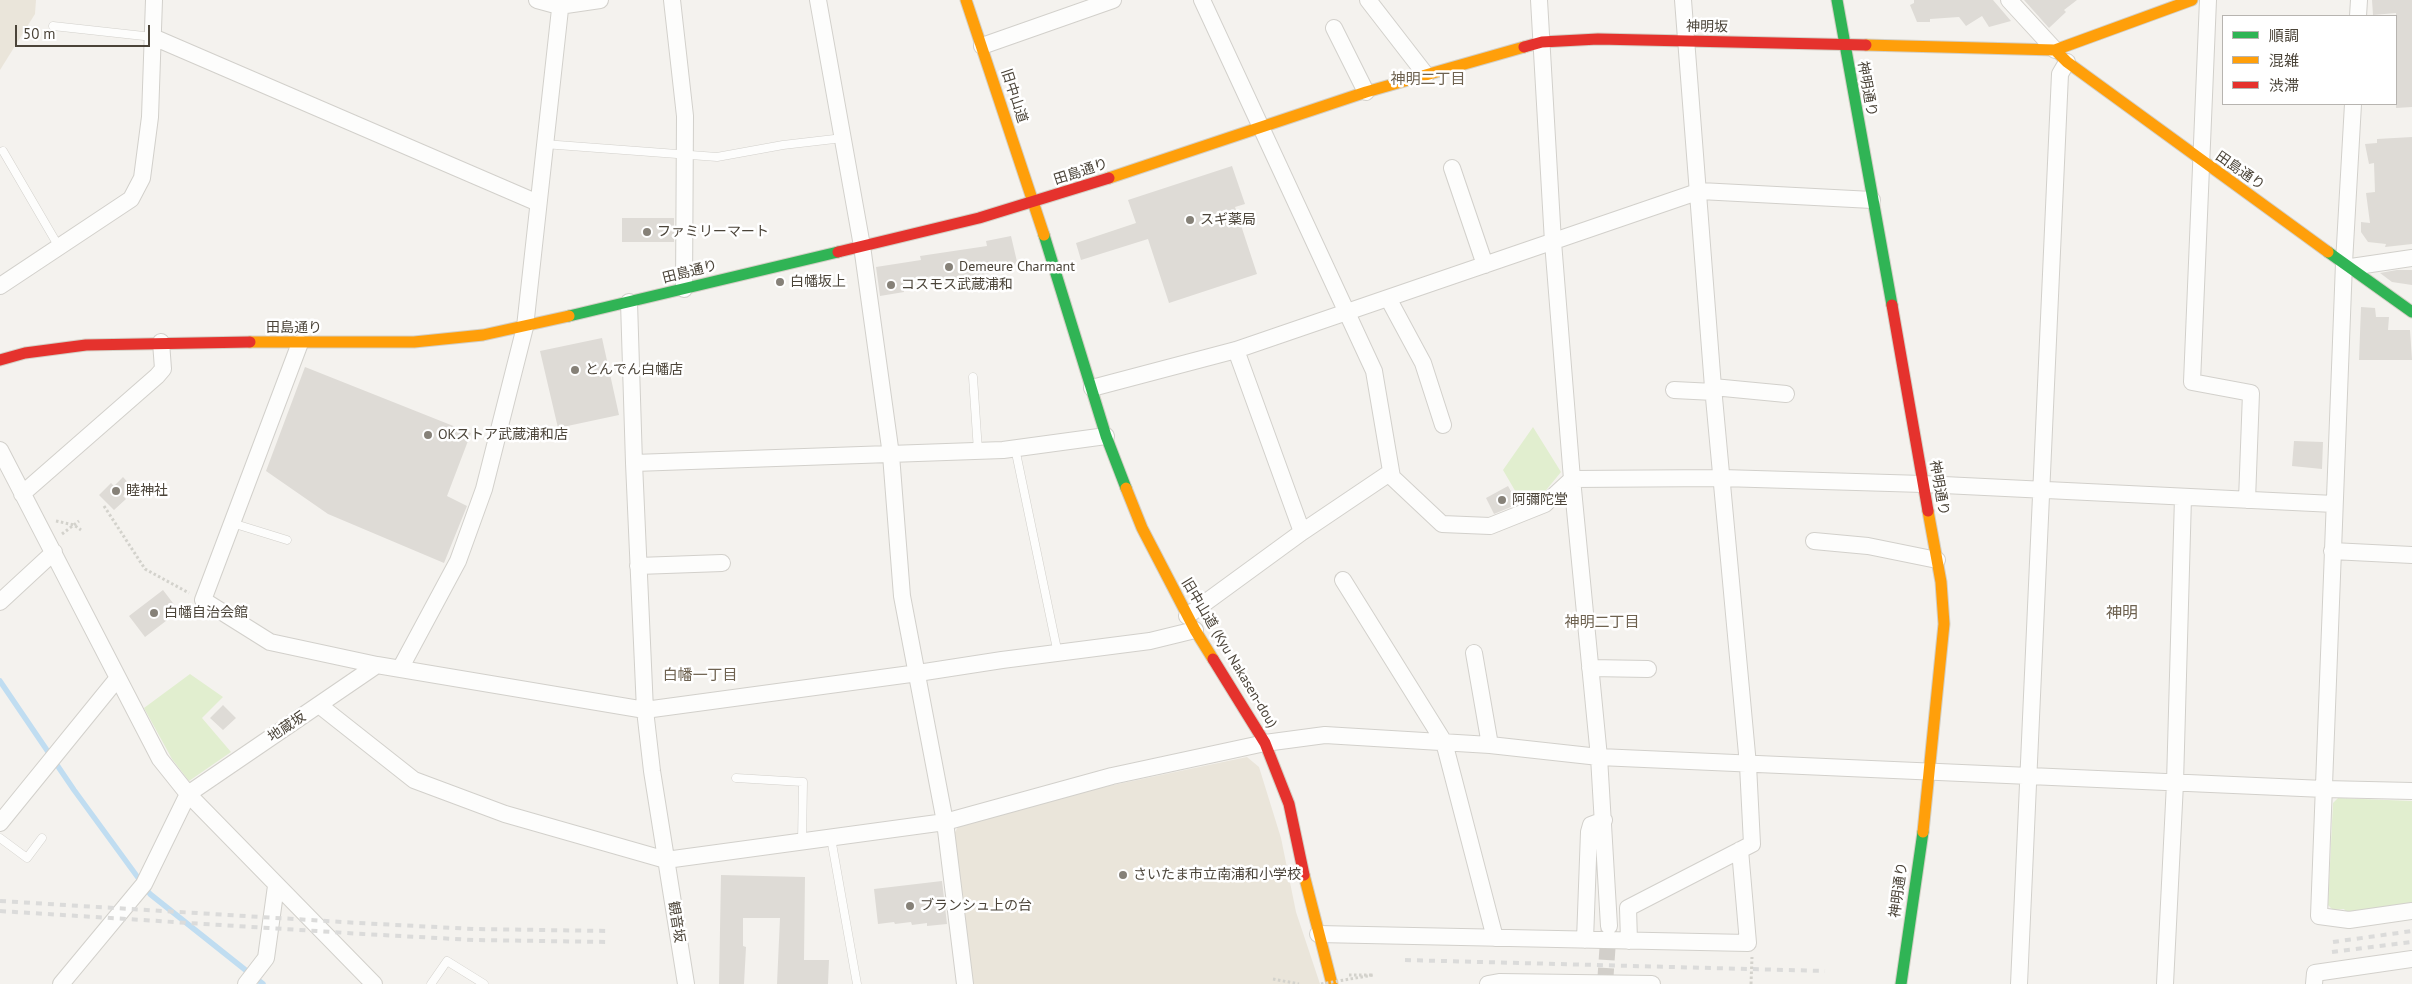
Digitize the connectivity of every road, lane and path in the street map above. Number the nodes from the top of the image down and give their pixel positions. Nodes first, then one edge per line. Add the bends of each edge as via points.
1 (154, 0) edge
2 (537, 0) edge
3 (600, 0) edge
4 (672, 0) edge
5 (818, 0) edge
6 (966, 0) edge
7 (1113, 0) edge
8 (1202, 0) edge
9 (1368, 0) edge
10 (1539, 0) edge
11 (1683, 0) edge
12 (1837, 0) edge
13 (2009, 0) edge
14 (2192, 0) edge
15 (2208, 0) edge
16 (2359, 0) edge
17 (560, 3) edge
18 (2358, 15) edge
19 (53, 26) dead end
20 (1334, 28) dead end
21 (153, 38) junction
22 (1542, 42) junction
23 (1688, 42) junction
24 (1844, 45) junction
25 (982, 46) junction
26 (2055, 50) junction
27 (2067, 62) junction
28 (1426, 75) junction
29 (1366, 92) junction
30 (2353, 105) edge
31 (1261, 128) junction
32 (842, 138) junction
33 (544, 144) junction
34 (3, 151) dead end
35 (684, 156) junction
36 (2201, 161) junction
37 (1452, 168) dead end
38 (1700, 191) junction
39 (1872, 200) junction
40 (1034, 202) junction
41 (538, 203) junction
42 (1553, 242) junction
43 (862, 246) junction
44 (59, 248) junction
45 (2412, 258) edge
46 (1485, 265) junction
47 (2347, 265) junction
48 (0, 286) edge
49 (684, 289) junction
50 (1388, 298) junction
51 (629, 302) junction
52 (1348, 312) junction
53 (2412, 312) edge
54 (525, 327) junction
55 (161, 342) junction
56 (300, 343) junction
57 (1236, 350) junction
58 (0, 360) edge
59 (973, 377) dead end
60 (1092, 388) junction
61 (1714, 389) junction
62 (1674, 390) dead end
63 (1786, 394) dead end
64 (1442, 425) dead end
65 (1106, 436) junction
66 (1016, 448) junction
67 (978, 451) junction
68 (891, 455) junction
69 (1, 456) edge
70 (634, 463) junction
71 (1391, 472) junction
72 (1722, 478) junction
73 (1572, 479) junction
74 (1923, 484) junction
75 (2040, 490) junction
76 (22, 494) junction
77 (2183, 497) junction
78 (2247, 500) junction
79 (2334, 504) junction
80 (104, 506) dead end
81 (79, 521) dead end
82 (232, 523) junction
83 (1302, 532) junction
84 (287, 540) dead end
85 (1814, 541) dead end
86 (52, 548) junction
87 (2332, 551) junction
88 (2412, 555) edge
89 (1937, 560) junction
90 (722, 564) dead end
91 (638, 566) junction
92 (1343, 580) dead end
93 (203, 600) junction
94 (0, 602) edge
95 (1191, 623) junction
96 (1474, 653) dead end
97 (1058, 654) junction
98 (377, 665) junction
99 (1590, 668) junction
100 (400, 669) junction
101 (1648, 669) dead end
102 (918, 673) junction
103 (117, 678) junction
104 (319, 705) junction
105 (645, 710) junction
106 (1444, 742) junction
107 (1265, 743) junction
108 (1490, 744) junction
109 (1599, 757) junction
110 (1748, 765) junction
111 (1928, 771) junction
112 (2026, 776) junction
113 (736, 778) dead end
114 (2175, 783) junction
115 (2324, 789) junction
116 (192, 791) junction
117 (2412, 791) edge
118 (3, 814) edge
119 (1604, 820) junction
120 (945, 822) junction
121 (0, 838) edge
122 (42, 838) dead end
123 (831, 838) junction
124 (802, 842) junction
125 (1740, 850) junction
126 (666, 860) junction
127 (276, 886) junction
128 (2412, 911) edge
129 (1609, 926) tunnel mouth
130 (1318, 934) junction
131 (1495, 938) junction
132 (1585, 940) junction
133 (1629, 941) junction
134 (2412, 959) edge
135 (1751, 973) dead end
136 (1345, 975) dead end
137 (1272, 979) dead end
138 (1495, 983) edge
139 (62, 984) edge
140 (246, 984) edge
141 (374, 984) edge
142 (431, 984) edge
143 (484, 984) edge
144 (686, 984) edge
145 (857, 984) edge
146 (965, 984) edge
147 (1300, 984) edge
148 (1321, 984) edge
149 (1332, 984) edge
150 (1652, 984) edge
151 (1751, 984) edge
152 (1901, 984) edge
153 (2019, 984) edge
154 (2165, 984) edge
155 (2314, 984) edge

1 - 21 street
2 - 17 street
3 - 17 street
4 - 35 street via 685,116
5 - 32 street
6 - 25 street, 旧中山道
7 - 25 street
8 - 31 street
9 - 28 street
10 - 22 street
11 - 23 street
12 - 24 street, 神明通り
13 - 26 street
14 - 26 street
15 - 36 street
16 - 18 street
17 - 33 street
19 - 21 lane
20 - 29 street
21 - 41 street
21 - 44 street via 150,117 142,178 131,199
22 - 23 street, 神明坂 via 1598,39
22 - 28 street, 神明坂
22 - 42 street
23 - 24 street, 神明坂
23 - 38 street
24 - 26 street, 神明坂
24 - 39 street, 神明通り
25 - 40 street, 旧中山道
26 - 27 street, 田島通り
27 - 36 street, 田島通り
27 - 75 street via 2060,74
28 - 29 street, 神明坂
29 - 31 street, 田島通り
30 - 47 street
31 - 40 street, 田島通り
31 - 52 street
32 - 35 lane via 717,157
32 - 43 street
33 - 35 lane
33 - 41 street
34 - 44 lane
35 - 49 street
36 - 47 street, 田島通り
36 - 78 street via 2192,382 2251,393
37 - 46 street
38 - 39 street
38 - 42 street
38 - 61 street
39 - 74 street, 神明通り
40 - 43 street, 田島通り
40 - 60 street, 旧中山道 (Kyu Nakasen-dou)
41 - 54 street
42 - 46 street
42 - 73 street
43 - 49 street, 田島通り
43 - 68 street
44 - 48 street
45 - 47 street
46 - 50 street
47 - 53 street, 田島通り
47 - 79 street
49 - 51 street, 田島通り
50 - 52 street
50 - 64 street via 1423,363
51 - 54 street, 田島通り
51 - 70 street, 観音坂
52 - 57 street
52 - 71 street via 1374,371
54 - 56 street, 田島通り via 414,342
54 - 100 street via 484,488 458,561
55 - 56 street, 田島通り
55 - 58 street, 田島通り via 86,345 25,353
55 - 76 street via 163,369 157,376
56 - 82 street
57 - 60 street
57 - 83 street
59 - 67 lane
60 - 65 street, 旧中山道 (Kyu Nakasen-dou)
61 - 62 street
61 - 63 street
61 - 72 street
65 - 66 street
65 - 95 street, 旧中山道 (Kyu Nakasen-dou) via 1142,528
66 - 67 street
66 - 97 lane
67 - 68 street
68 - 70 street
68 - 102 street via 902,596
69 - 76 street
70 - 91 street, 観音坂
71 - 73 street via 1392,477 1442,524 1490,526 1545,504
71 - 83 street
72 - 73 street
72 - 74 street
72 - 110 street
73 - 99 street
74 - 75 street
74 - 89 street, 神明通り
75 - 77 street
75 - 112 street
76 - 86 street
77 - 78 street
77 - 114 street
78 - 79 street
79 - 87 street
80 - 93 path via 144,569
81 - 86 path
82 - 84 lane
82 - 93 street
83 - 95 street
85 - 89 street via 1868,546
86 - 94 street
86 - 103 street
87 - 88 street
87 - 115 street
89 - 111 street, 神明通り via 1944,624
90 - 91 street
91 - 105 street, 観音坂
92 - 106 street
93 - 98 street via 270,642
95 - 97 street via 1150,642
95 - 107 street, 旧中山道 (Kyu Nakasen-dou)
96 - 108 street
97 - 102 street
98 - 100 street
98 - 104 street, 地蔵坂
99 - 101 street
99 - 109 street
100 - 105 street
102 - 105 street
102 - 120 street
103 - 116 street via 160,759
103 - 118 street
104 - 116 street, 地蔵坂
104 - 126 street via 414,780 506,814
105 - 126 street, 観音坂
106 - 107 street via 1325,735
106 - 108 street
106 - 131 street
107 - 120 street via 1112,776
107 - 130 street, 旧中山道 (Kyu Nakasen-dou) via 1289,804
108 - 109 street
109 - 110 street
109 - 119 street
110 - 111 street
110 - 125 street via 1752,844
111 - 112 street
111 - 152 street, 神明通り
112 - 114 street
112 - 153 street
113 - 124 lane via 803,782
114 - 115 street
114 - 154 street
115 - 117 street
115 - 128 street via 2319,916 2349,920
116 - 127 street
116 - 139 street via 144,884
119 - 129 street
119 - 132 street via 1591,825 1589,832
120 - 123 street
120 - 146 street
121 - 122 lane via 27,858
123 - 124 street
123 - 145 lane
124 - 126 street
125 - 133 street via 1628,908
125 - 133 street via 1748,943
126 - 144 street, 観音坂
127 - 140 street via 266,958
127 - 141 street
130 - 131 street
130 - 149 street, 旧中山道 (Kyu Nakasen-dou)
131 - 132 street
132 - 133 street
134 - 155 street via 2315,973
135 - 151 path
136 - 148 path, bridge via 1374,974
137 - 147 path
138 - 150 street
142 - 143 lane via 447,961

